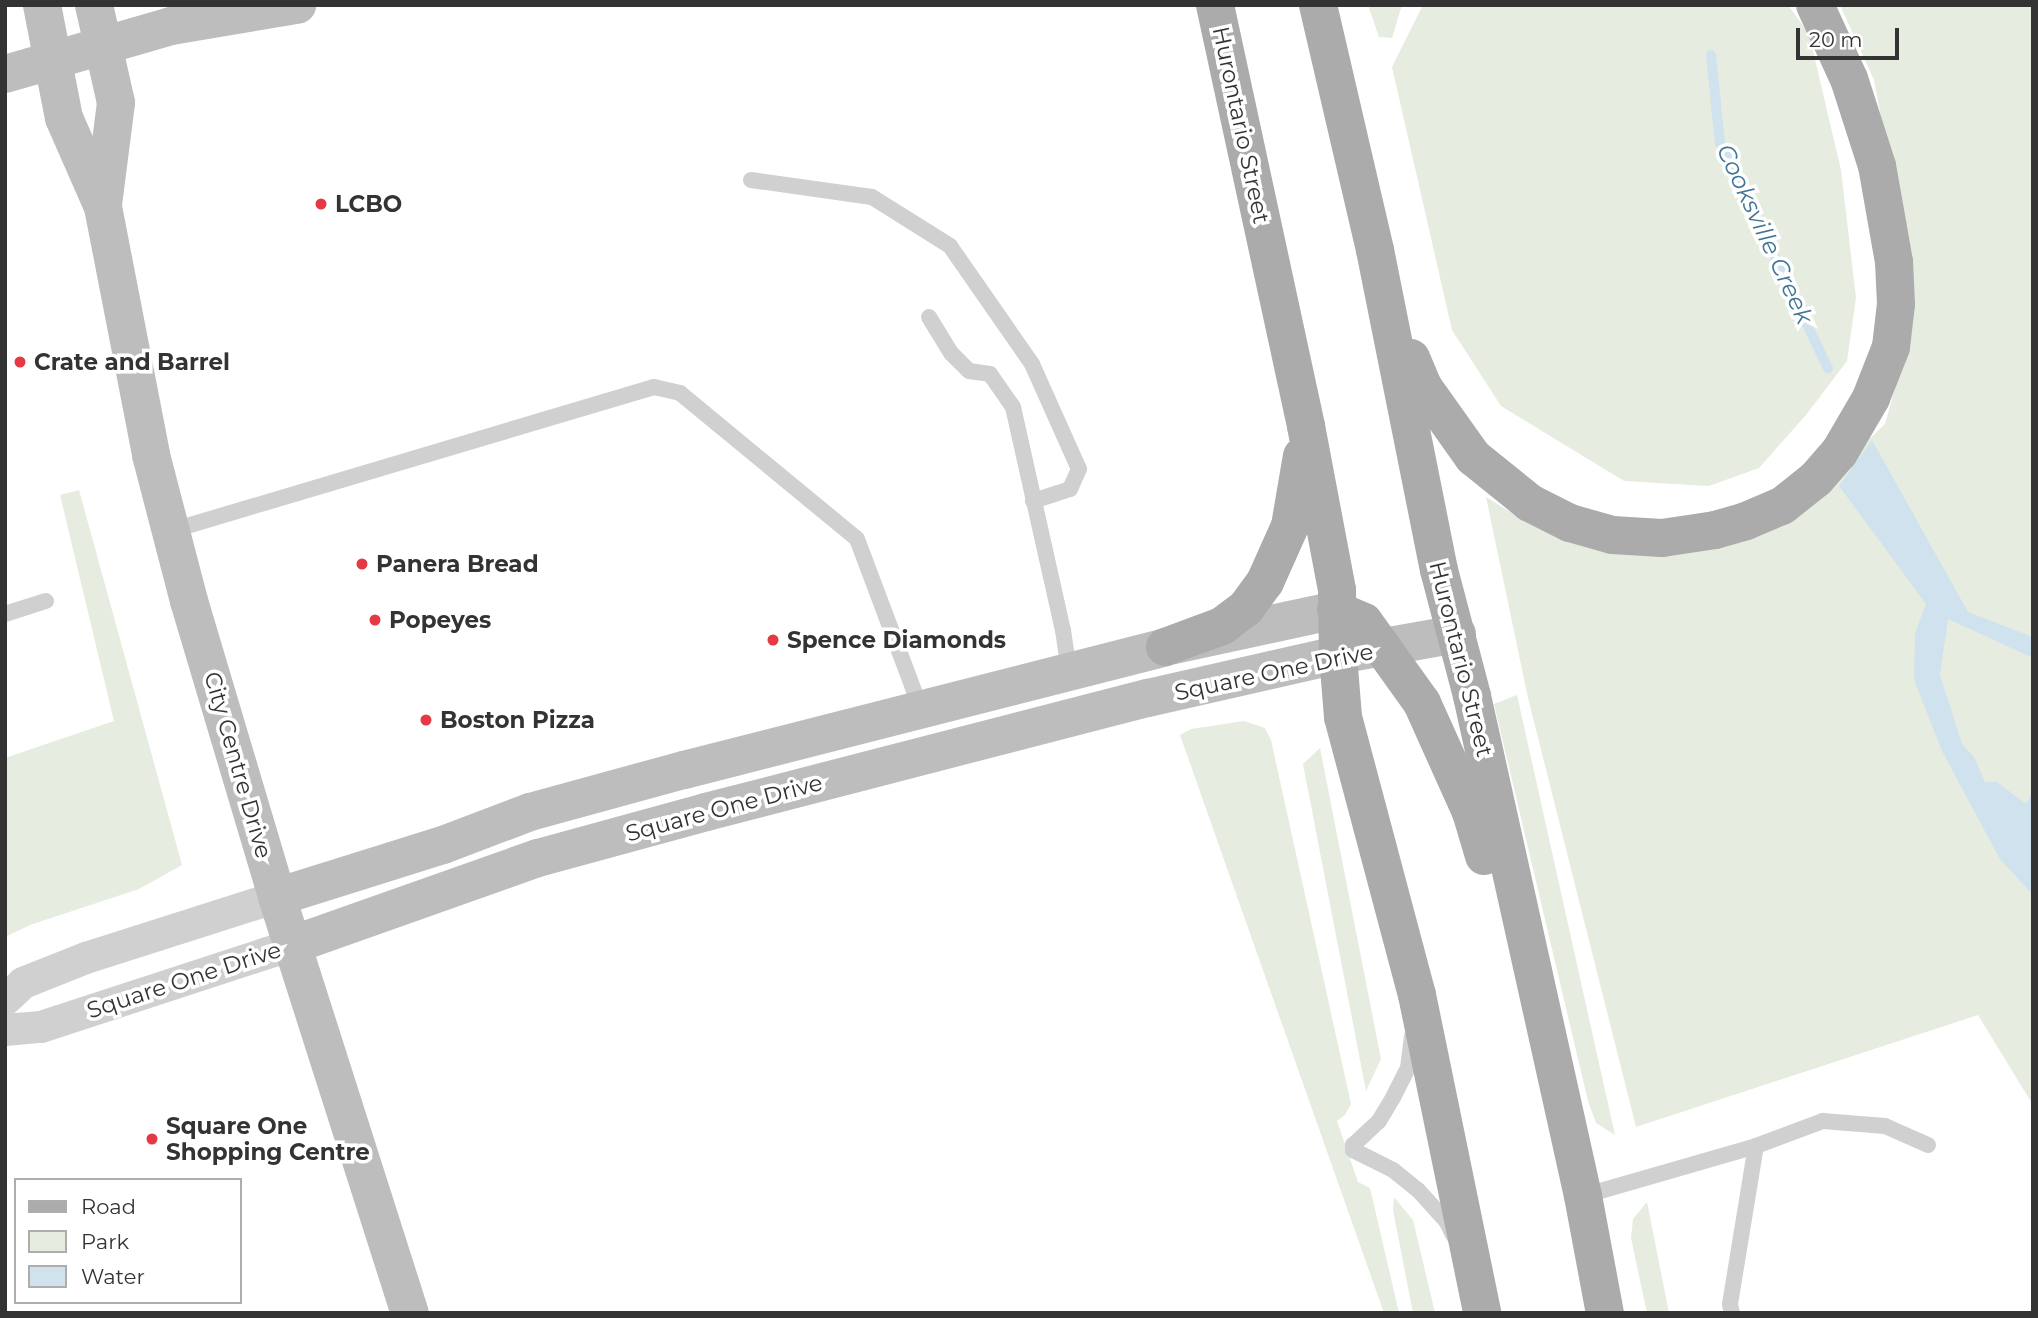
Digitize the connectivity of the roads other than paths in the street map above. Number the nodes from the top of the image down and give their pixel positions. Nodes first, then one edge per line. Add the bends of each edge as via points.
1 (42, 5) edge
2 (94, 5) edge
3 (298, 5) edge
4 (1215, 5) edge
5 (1318, 5) edge
6 (1815, 5) edge
7 (103, 45) junction
8 (52, 60) junction
9 (5, 74) edge
10 (751, 180) dead end
11 (103, 207) junction
12 (1375, 250) junction
13 (929, 317) dead end
14 (1306, 426) junction
15 (1033, 501) junction
16 (170, 531) junction
17 (46, 601) dead end
18 (1336, 610) junction
19 (5, 614) edge
20 (1457, 634) junction
21 (1165, 647) junction
22 (1384, 649) junction
23 (1338, 655) junction
24 (1069, 671) junction
25 (921, 709) junction
26 (277, 897) junction
27 (292, 945) junction
28 (1417, 995) junction
29 (5, 1000) edge
30 (5, 1030) edge
31 (1928, 1145) dead end
32 (1756, 1146) junction
33 (1581, 1186) junction
34 (1478, 1298) edge
35 (411, 1313) edge
36 (1605, 1313) edge
37 (1732, 1313) edge

1 - 8 street, City Centre Drive
2 - 7 street, City Centre Drive
3 - 7 street via 171,26
4 - 14 main road, Hurontario Street
5 - 12 main road, Hurontario Street
6 - 12 main road via 1849,79 1877,166 1894,262 1896,304 1891,347 1864,410 1839,453 1782,506 1715,530 1662,538 1612,535 1570,523 1530,503 1473,457 1424,388 1397,325
7 - 8 street
7 - 11 street, City Centre Drive via 116,103
8 - 9 street
8 - 11 street, City Centre Drive via 64,118
10 - 15 lane via 872,197 950,246 1032,364 1079,469 1070,489
11 - 16 street, City Centre Drive
12 - 20 main road, Hurontario Street via 1439,570
13 - 15 lane via 951,354 969,371 990,374 1013,407
14 - 18 main road, Hurontario Street via 1337,590
14 - 21 main road via 1290,526 1265,582 1246,608 1223,626
15 - 24 lane
16 - 25 lane via 654,387 680,393 857,538
16 - 26 street, City Centre Drive
17 - 19 lane
18 - 21 street, Square One Drive
18 - 22 main road via 1364,622
18 - 23 main road, Hurontario Street
20 - 22 street, Square One Drive
20 - 33 main road, Hurontario Street
21 - 24 street, Square One Drive
22 - 23 street, Square One Drive
22 - 33 main road via 1422,703 1471,811
23 - 27 street, Square One Drive via 1147,698 538,858
23 - 28 main road, Hurontario Street via 1343,717
24 - 25 street, Square One Drive
25 - 26 street, Square One Drive via 530,812 443,845
26 - 27 street, City Centre Drive
26 - 29 street, Square One Drive via 86,958 23,984
27 - 30 street, Square One Drive via 41,1027
27 - 35 street, City Centre Drive
28 - 34 main road, Hurontario Street
28 - 34 lane via 1408,1068 1379,1121 1353,1150 1393,1170 1447,1222
31 - 32 lane via 1885,1126 1823,1121
32 - 33 lane
32 - 37 lane
33 - 36 main road, Hurontario Street

